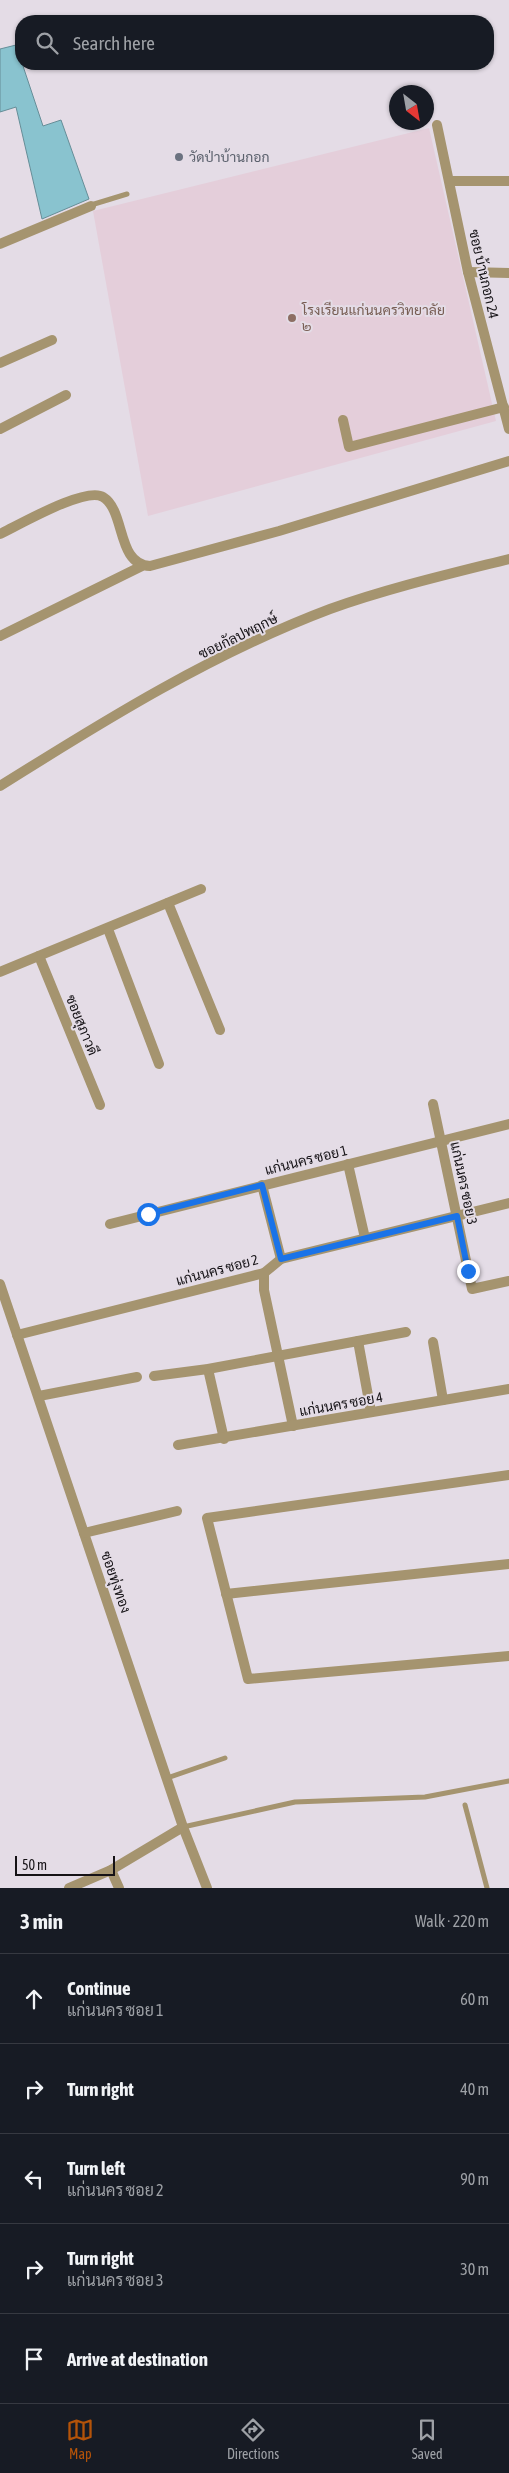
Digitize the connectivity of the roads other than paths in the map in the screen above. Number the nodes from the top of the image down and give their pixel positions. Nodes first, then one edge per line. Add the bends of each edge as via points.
1 (437, 125) dead end
2 (450, 181) junction
3 (509, 181) edge
4 (127, 194) dead end
5 (91, 206) joint
6 (0, 244) edge
7 (468, 272) junction
8 (509, 273) edge
9 (52, 340) dead end
10 (0, 363) edge
11 (66, 395) dead end
12 (504, 407) junction
13 (343, 420) dead end
14 (0, 429) edge
15 (509, 429) edge
16 (509, 461) edge
17 (0, 534) edge
18 (509, 559) edge
19 (142, 566) junction
20 (0, 636) edge
21 (0, 786) edge
22 (201, 889) dead end
23 (168, 903) junction
24 (108, 929) junction
25 (39, 956) junction
26 (0, 972) edge
27 (220, 1030) dead end
28 (159, 1064) dead end
29 (433, 1104) dead end
30 (100, 1105) dead end
31 (509, 1124) edge
32 (441, 1141) junction
33 (348, 1164) junction
34 (262, 1185) junction
35 (509, 1203) edge
36 (457, 1216) junction
37 (110, 1224) dead end
38 (365, 1238) junction
39 (281, 1259) junction
40 (264, 1273) junction
41 (509, 1281) edge
42 (0, 1284) edge
43 (406, 1332) dead end
44 (17, 1335) junction
45 (358, 1341) junction
46 (433, 1342) dead end
47 (276, 1356) junction
48 (208, 1369) junction
49 (154, 1376) dead end
50 (137, 1377) dead end
51 (509, 1389) edge
52 (39, 1396) junction
53 (443, 1400) junction
54 (371, 1412) junction
55 (293, 1426) junction
56 (224, 1438) junction
57 (178, 1445) dead end
58 (509, 1475) edge
59 (178, 1511) dead end
60 (84, 1533) junction
61 (509, 1564) edge
62 (226, 1594) junction
63 (509, 1656) edge
64 (225, 1758) dead end
65 (167, 1778) junction
66 (509, 1781) edge
67 (465, 1805) dead end
68 (183, 1827) junction
69 (111, 1870) junction
70 (69, 1888) edge
71 (119, 1888) edge
72 (207, 1888) edge
73 (487, 1888) edge

1 - 2 street, ซอย บ้านกอก 24
2 - 3 street
2 - 7 street, ซอย บ้านกอก 24
4 - 5 lane
5 - 6 street
7 - 8 street
7 - 12 street, ซอย บ้านกอก 24
9 - 10 street
11 - 14 street
12 - 13 street via 349,447
12 - 15 street, ซอย บ้านกอก 24
16 - 19 street via 279,531
17 - 19 street via 78,497 95,493 111,506 128,551
18 - 21 street, ซอยกัลปพฤกษ์ via 395,587 253,642 109,718
19 - 20 street
22 - 23 street
23 - 24 street
23 - 27 street
24 - 25 street
24 - 28 street
25 - 26 street
25 - 30 street, ซอยสุภาวดี
29 - 32 street, แก่นนคร ซอย 3
31 - 32 street, แก่นนคร ซอย 1
32 - 33 street, แก่นนคร ซอย 1
32 - 36 street, แก่นนคร ซอย 3
33 - 34 street, แก่นนคร ซอย 1
33 - 38 street
34 - 37 street, แก่นนคร ซอย 1
34 - 39 street
35 - 36 street, แก่นนคร ซอย 2
36 - 38 street, แก่นนคร ซอย 2
36 - 41 street, แก่นนคร ซอย 3 via 472,1290
38 - 39 street, แก่นนคร ซอย 2
39 - 40 street, แก่นนคร ซอย 2
40 - 44 street, แก่นนคร ซอย 2
40 - 47 street
42 - 44 street, ซอยทุ่งทอง
43 - 45 street
44 - 52 street, ซอยทุ่งทอง
45 - 47 street
45 - 54 street
46 - 53 street
47 - 48 street
47 - 55 street
48 - 49 street
48 - 56 street
50 - 52 street
51 - 53 street, แก่นนคร ซอย 4
52 - 60 street, ซอยทุ่งทอง
53 - 54 street, แก่นนคร ซอย 4
54 - 55 street, แก่นนคร ซอย 4
55 - 56 street, แก่นนคร ซอย 4
56 - 57 street, แก่นนคร ซอย 4
58 - 62 street via 207,1518
59 - 60 street
60 - 65 street, ซอยทุ่งทอง
61 - 62 street
62 - 63 street via 248,1679
64 - 65 lane
65 - 68 street, ซอยทุ่งทอง
66 - 68 lane via 425,1797 294,1802
67 - 73 lane
68 - 69 street
68 - 72 street, ซอยทุ่งทอง
69 - 70 street
69 - 71 street

